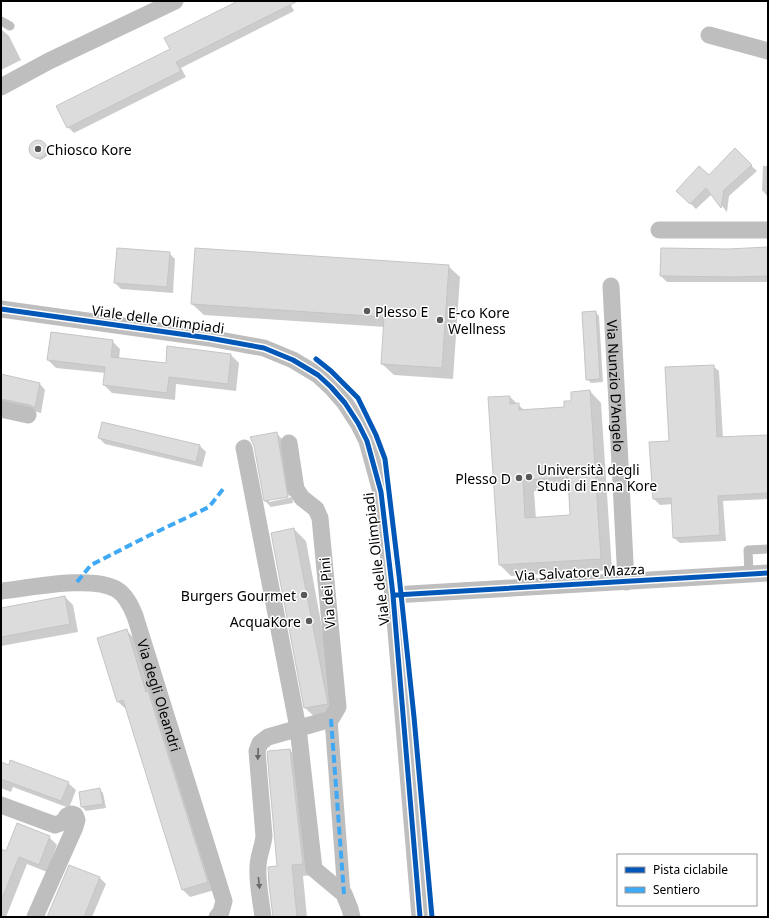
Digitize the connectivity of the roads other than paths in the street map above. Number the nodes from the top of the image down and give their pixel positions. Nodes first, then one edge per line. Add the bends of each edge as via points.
1 (175, 1) edge
2 (1, 21) edge
3 (10, 26) dead end
4 (708, 35) dead end
5 (768, 51) edge
6 (1, 87) edge
7 (659, 230) dead end
8 (768, 230) edge
9 (611, 286) dead end
10 (1, 309) edge
11 (1, 409) edge
12 (28, 415) dead end
13 (289, 443) dead end
14 (244, 448) dead end
15 (768, 549) edge
16 (768, 573) edge
17 (749, 574) junction
18 (626, 582) junction
19 (1, 591) edge
20 (394, 595) junction
21 (331, 719) junction
22 (298, 728) junction
23 (1, 805) edge
24 (344, 894) junction
25 (35, 917) edge
26 (217, 917) edge
27 (263, 917) edge
28 (352, 917) edge
29 (420, 917) edge

1 - 6 street via 49,60
2 - 3 lane
4 - 5 street
7 - 8 street
9 - 18 street, Via Nunzio D'Angelo
10 - 20 street, Viale delle Olimpiadi via 264,348 294,360 318,375 344,403 367,441 381,492
11 - 12 street
13 - 21 street, Via dei Pini via 296,489 302,498 316,509 320,518 338,707
14 - 22 street
15 - 17 lane via 748,550
16 - 17 street, Via Salvatore Mazza
17 - 18 street, Via Salvatore Mazza
18 - 20 street, Via Salvatore Mazza
19 - 26 street, Via degli Oleandri via 77,582 96,583 116,589 127,599 135,616 224,901
20 - 29 street, Viale delle Olimpiadi
21 - 22 street
21 - 24 street
22 - 24 street via 314,869
22 -> 27 street via 268,737 260,743 258,751 264,836 258,857 258,868
23 - 25 street via 55,825 72,814 77,820
24 - 28 street

